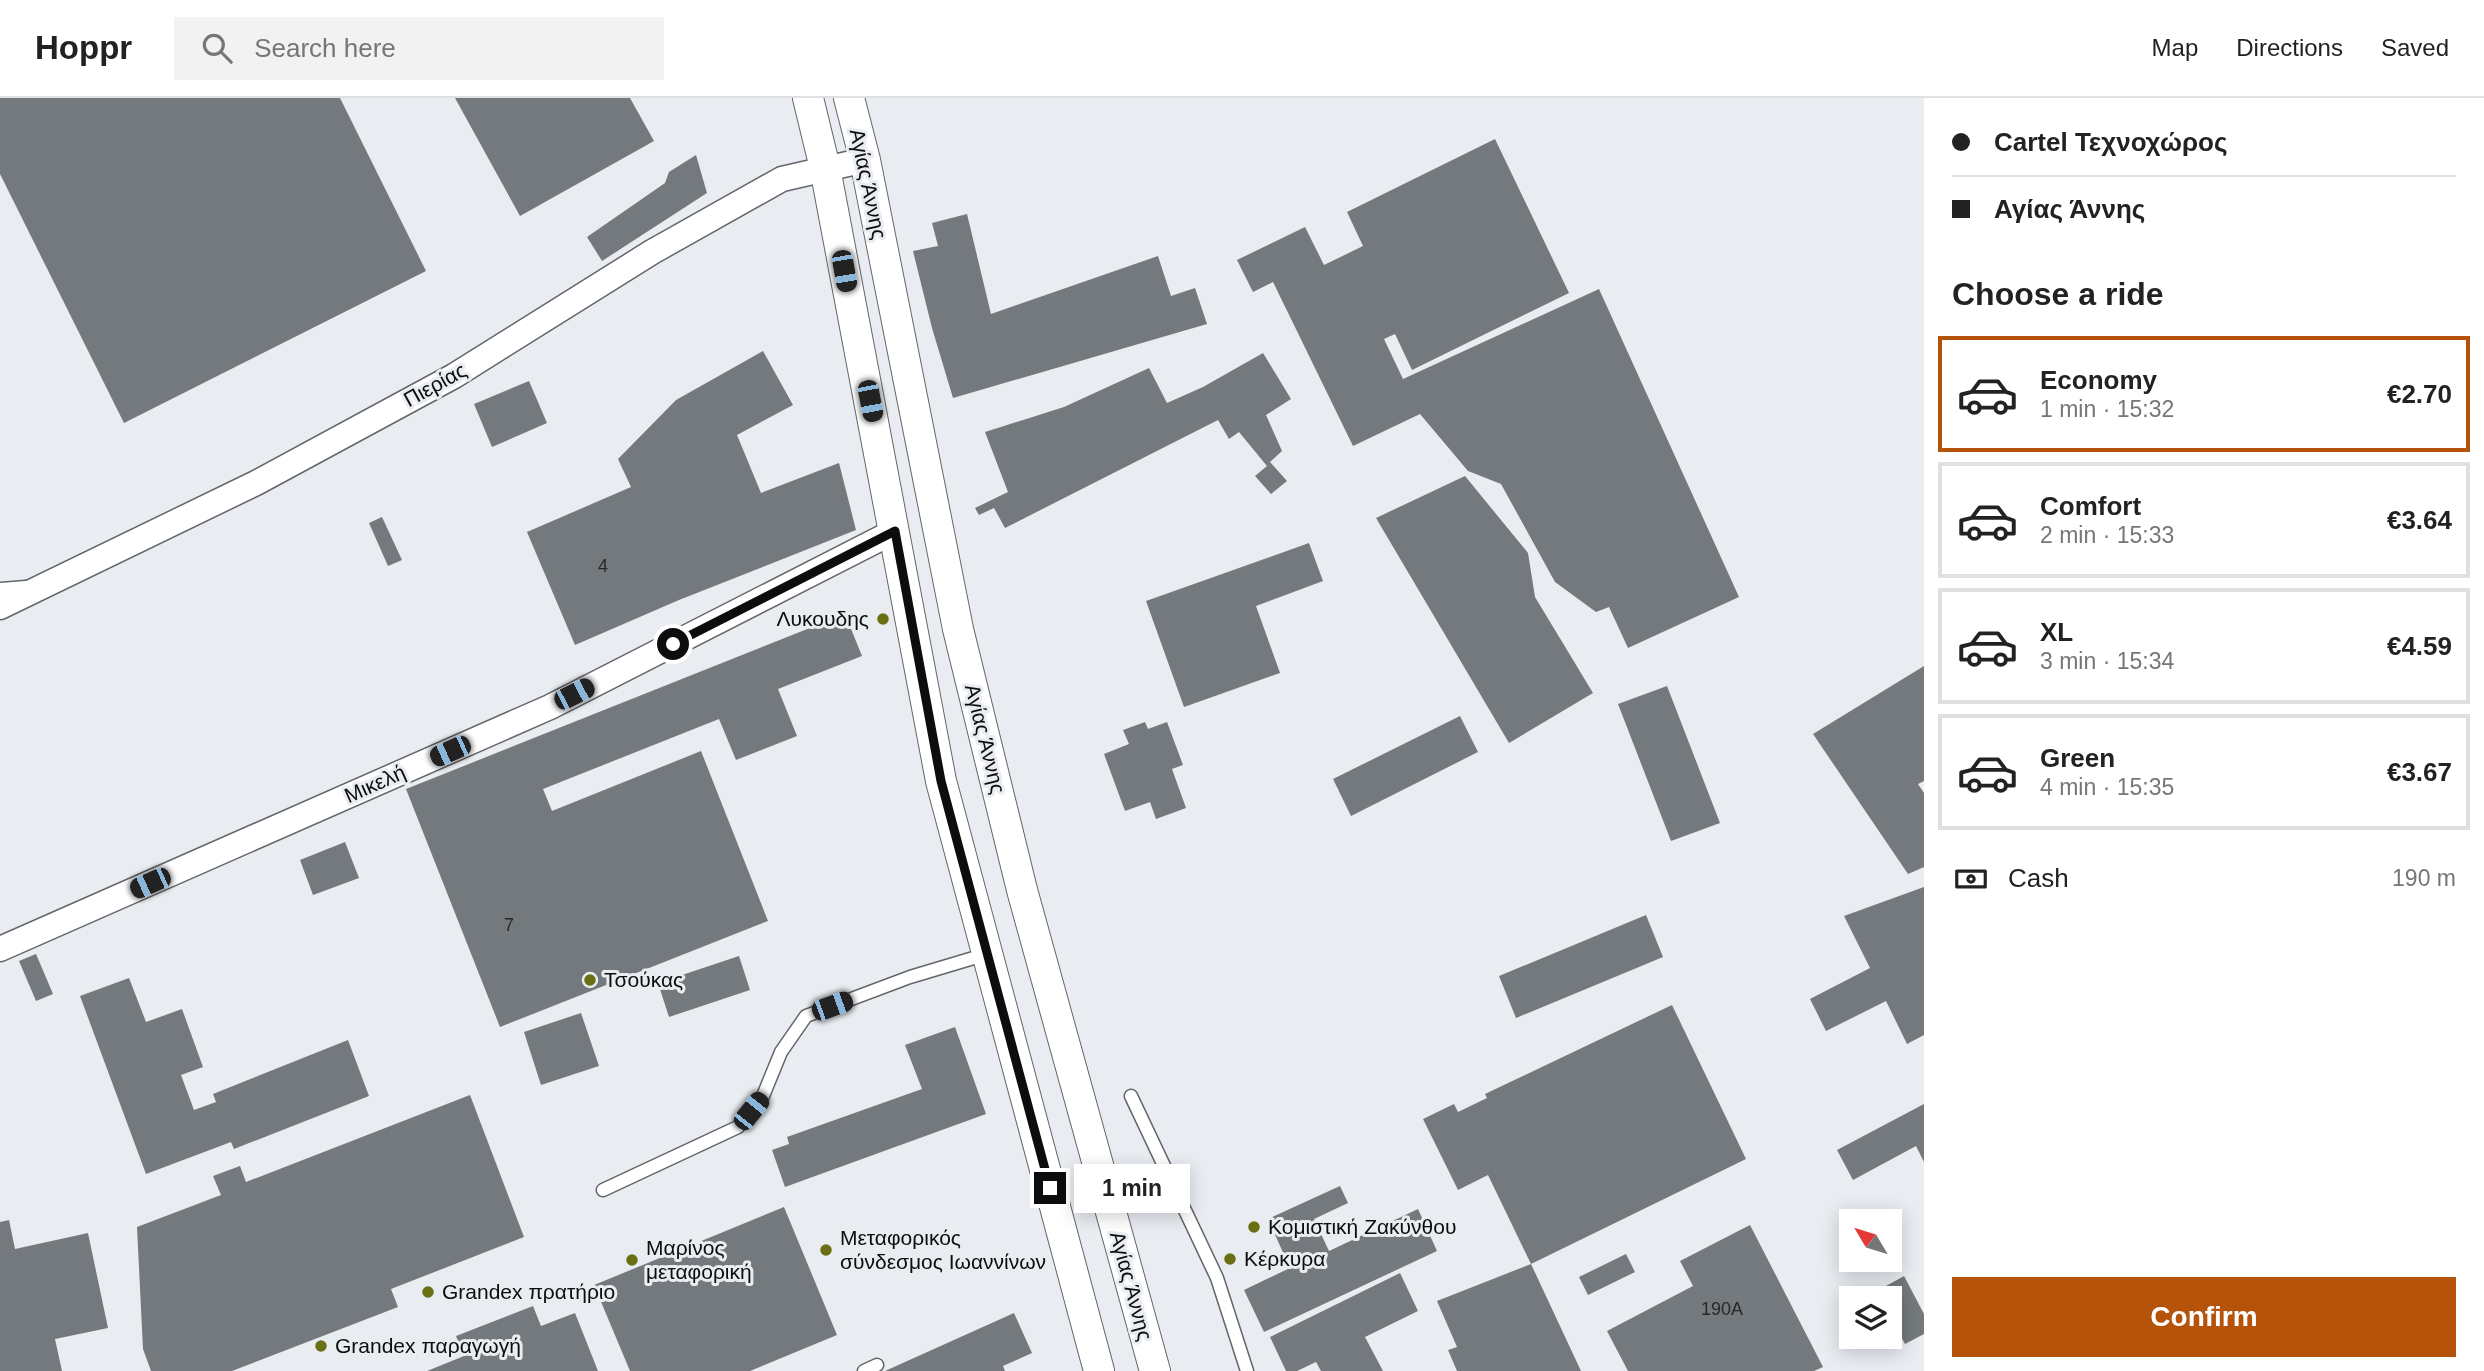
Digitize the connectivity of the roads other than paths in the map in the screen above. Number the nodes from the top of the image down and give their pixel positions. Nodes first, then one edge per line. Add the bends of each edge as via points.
1 (808, 98) edge
2 (849, 98) edge
3 (865, 160) junction
4 (825, 168) junction
5 (895, 531) junction
6 (43, 586) junction
7 (0, 589) edge
8 (0, 607) edge
9 (0, 950) edge
10 (987, 953) junction
11 (1131, 1096) dead end
12 (603, 1190) dead end
13 (877, 1365) dead end
14 (864, 1371) edge
15 (1099, 1371) edge
16 (1155, 1371) edge
17 (1247, 1371) edge

1 - 4 street, Αγίας Άννης
2 - 3 street, Αγίας Άννης
3 - 4 street, Πιερίας
3 - 16 street, Αγίας Άννης via 958,629 1022,890
4 - 5 street, Αγίας Άννης
4 - 6 street, Πιερίας via 782,179 652,252 454,376 256,483
5 - 9 street, Μικελή via 550,707
5 - 10 street, Αγίας Άννης via 941,781
6 - 7 lane
6 - 8 street, Πιερίας
10 - 12 lane via 806,1016 782,1052 763,1096 738,1127
10 - 15 street, Αγίας Άννης
11 - 17 lane via 1217,1278
13 - 14 lane

